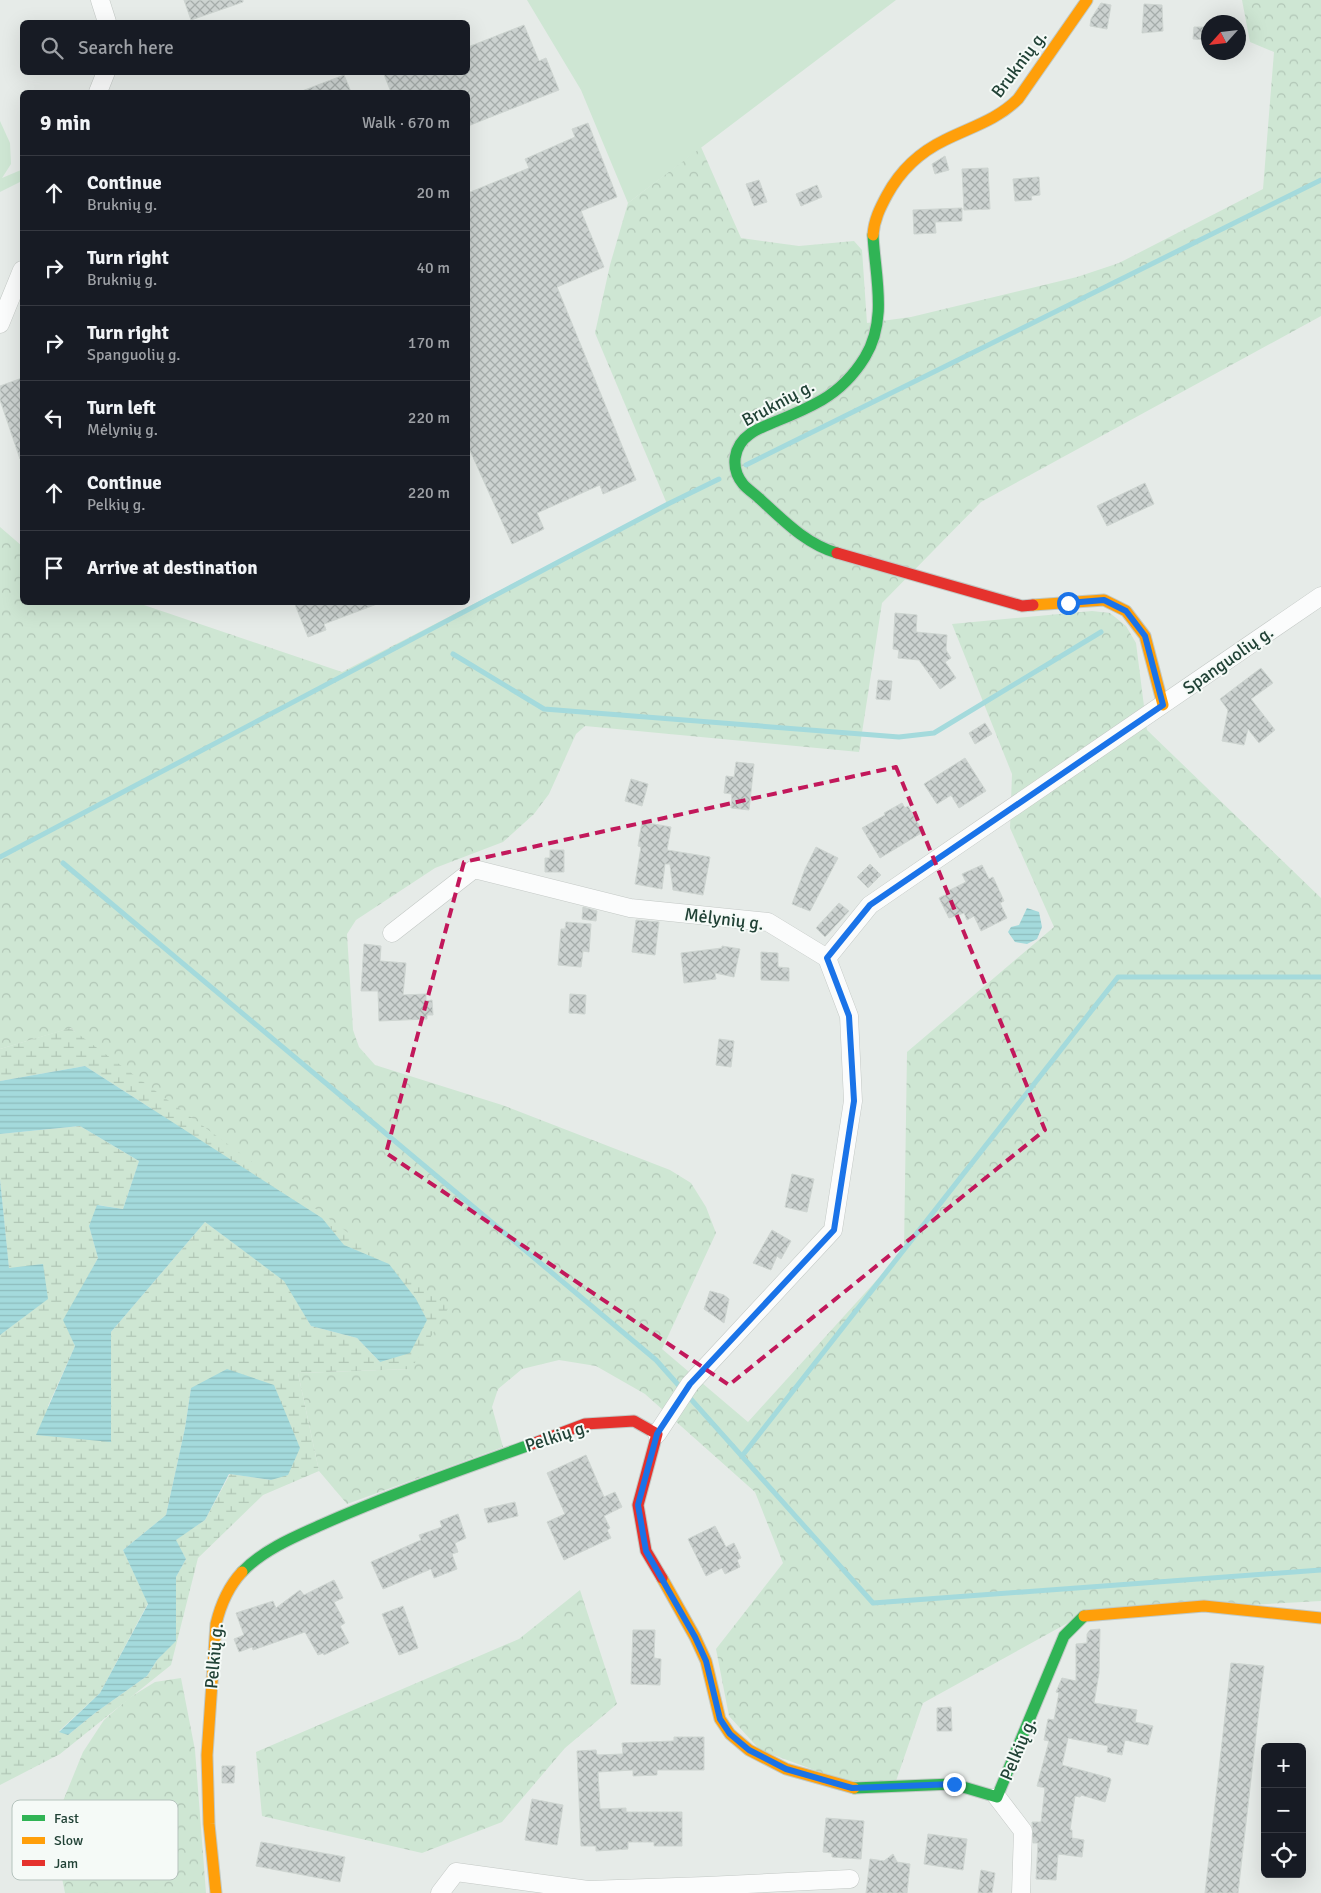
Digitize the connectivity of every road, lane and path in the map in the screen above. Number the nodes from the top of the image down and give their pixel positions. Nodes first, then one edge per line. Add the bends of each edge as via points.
1 (100, 0) edge
2 (1087, 0) edge
3 (106, 20) edge
4 (105, 75) edge
5 (99, 90) edge
6 (20, 275) edge
7 (0, 324) edge
8 (1321, 596) edge
9 (1163, 705) junction
10 (392, 933) dead end
11 (827, 958) junction
12 (657, 1434) junction
13 (1321, 1618) edge
14 (997, 1797) junction
15 (850, 1879) dead end
16 (216, 1893) edge
17 (440, 1893) edge
18 (1021, 1893) edge

1 - 3 street
2 - 9 street, Bruknių g. via 1006,112 941,141 910,163 889,191 874,228 880,318 860,365 844,384 828,396 748,436 734,463 744,485 800,535 834,552 1022,606 1104,600 1126,611 1145,636
4 - 5 street
6 - 7 street
8 - 9 street, Spanguolių g.
9 - 11 street, Spanguolių g. via 870,905
10 - 11 street, Mėlynių g. via 474,869 630,908 768,922
11 - 12 street via 849,1016 854,1101 834,1230 690,1384
12 - 14 street, Pelkių g. via 638,1505 646,1551 695,1637 706,1661 720,1719 730,1734 749,1750 786,1769 852,1788 954,1784
12 - 16 street, Pelkių g. via 634,1421 585,1424 355,1510 293,1538 247,1567 232,1583 221,1604 216,1624 207,1755
13 - 14 street, Pelkių g. via 1204,1606 1084,1616 1064,1636
14 - 18 street via 1023,1831
15 - 17 street via 588,1890 456,1872

